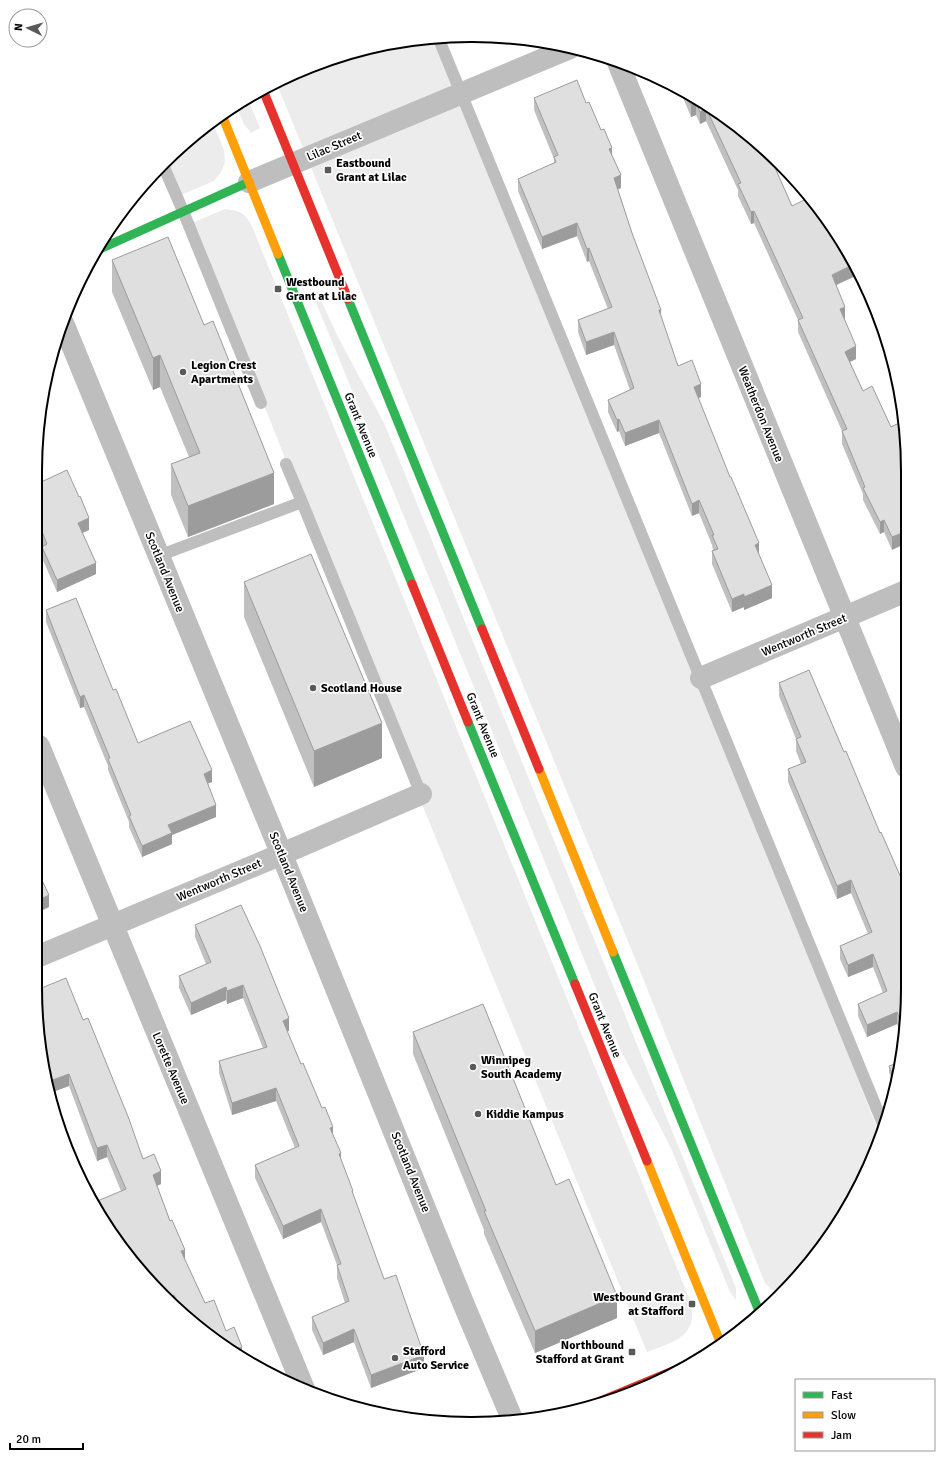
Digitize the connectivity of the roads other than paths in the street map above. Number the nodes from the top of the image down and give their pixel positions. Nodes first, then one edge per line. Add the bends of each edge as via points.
1 (441, 43) edge
2 (561, 52) edge
3 (621, 69) edge
4 (461, 93) junction
5 (265, 95) edge
6 (224, 120) edge
7 (293, 163) junction
8 (165, 171) edge
9 (249, 182) junction
10 (183, 211) junction
11 (106, 246) edge
12 (66, 330) edge
13 (260, 403) dead end
14 (286, 464) dead end
15 (302, 502) junction
16 (158, 556) junction
17 (901, 594) edge
18 (844, 618) junction
19 (701, 678) junction
20 (42, 753) edge
21 (901, 755) edge
22 (421, 794) joint
23 (282, 854) junction
24 (112, 925) junction
25 (42, 955) edge
26 (880, 1118) edge
27 (758, 1308) edge
28 (719, 1339) edge
29 (301, 1381) edge
30 (510, 1415) edge

1 - 4 lane
2 - 4 street, Lilac Street
3 - 18 street, Weatherdon Avenue
4 - 7 street, Lilac Street
4 - 19 lane
5 - 7 main road
6 - 9 main road, Grant Avenue
7 - 9 street, Lilac Street
7 - 27 main road
8 - 10 lane
9 - 10 main road, Lilac Street
9 - 28 main road, Grant Avenue
10 - 11 main road, Lilac Street
10 - 13 lane
12 - 16 street, Scotland Avenue
14 - 15 lane
15 - 16 lane
15 - 22 lane
16 - 23 street, Scotland Avenue
17 - 18 street, Wentworth Street
18 - 19 street, Wentworth Street
18 - 21 street, Weatherdon Avenue
19 - 26 lane
20 - 24 street, Lorette Avenue
22 - 23 street, Wentworth Street
23 - 24 street, Wentworth Street
23 - 30 street, Scotland Avenue
24 - 25 street, Wentworth Street
24 - 29 street, Lorette Avenue

